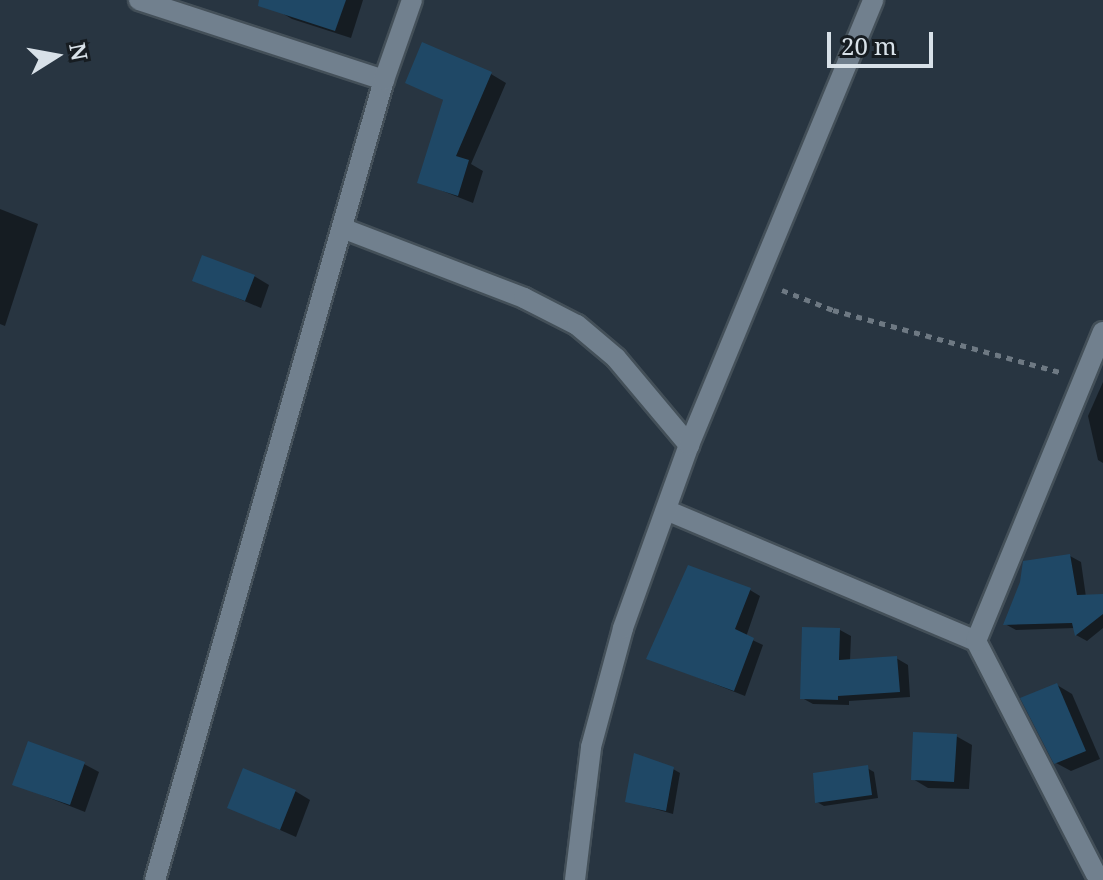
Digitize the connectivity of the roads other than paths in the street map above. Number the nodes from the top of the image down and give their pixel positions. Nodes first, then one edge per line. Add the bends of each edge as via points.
1 (139, 0) edge
2 (412, 0) edge
3 (873, 0) edge
4 (384, 80) junction
5 (342, 228) junction
6 (1103, 332) edge
7 (689, 445) junction
8 (666, 510) junction
9 (976, 641) junction
10 (1095, 874) edge
11 (155, 880) edge
12 (575, 880) edge

1 - 4 street
2 - 4 street
3 - 7 street
4 - 5 street
5 - 7 street via 524,298 577,325 616,358
5 - 11 street
6 - 9 street
7 - 8 street
8 - 9 street
8 - 12 street via 623,628 591,747
9 - 10 street

